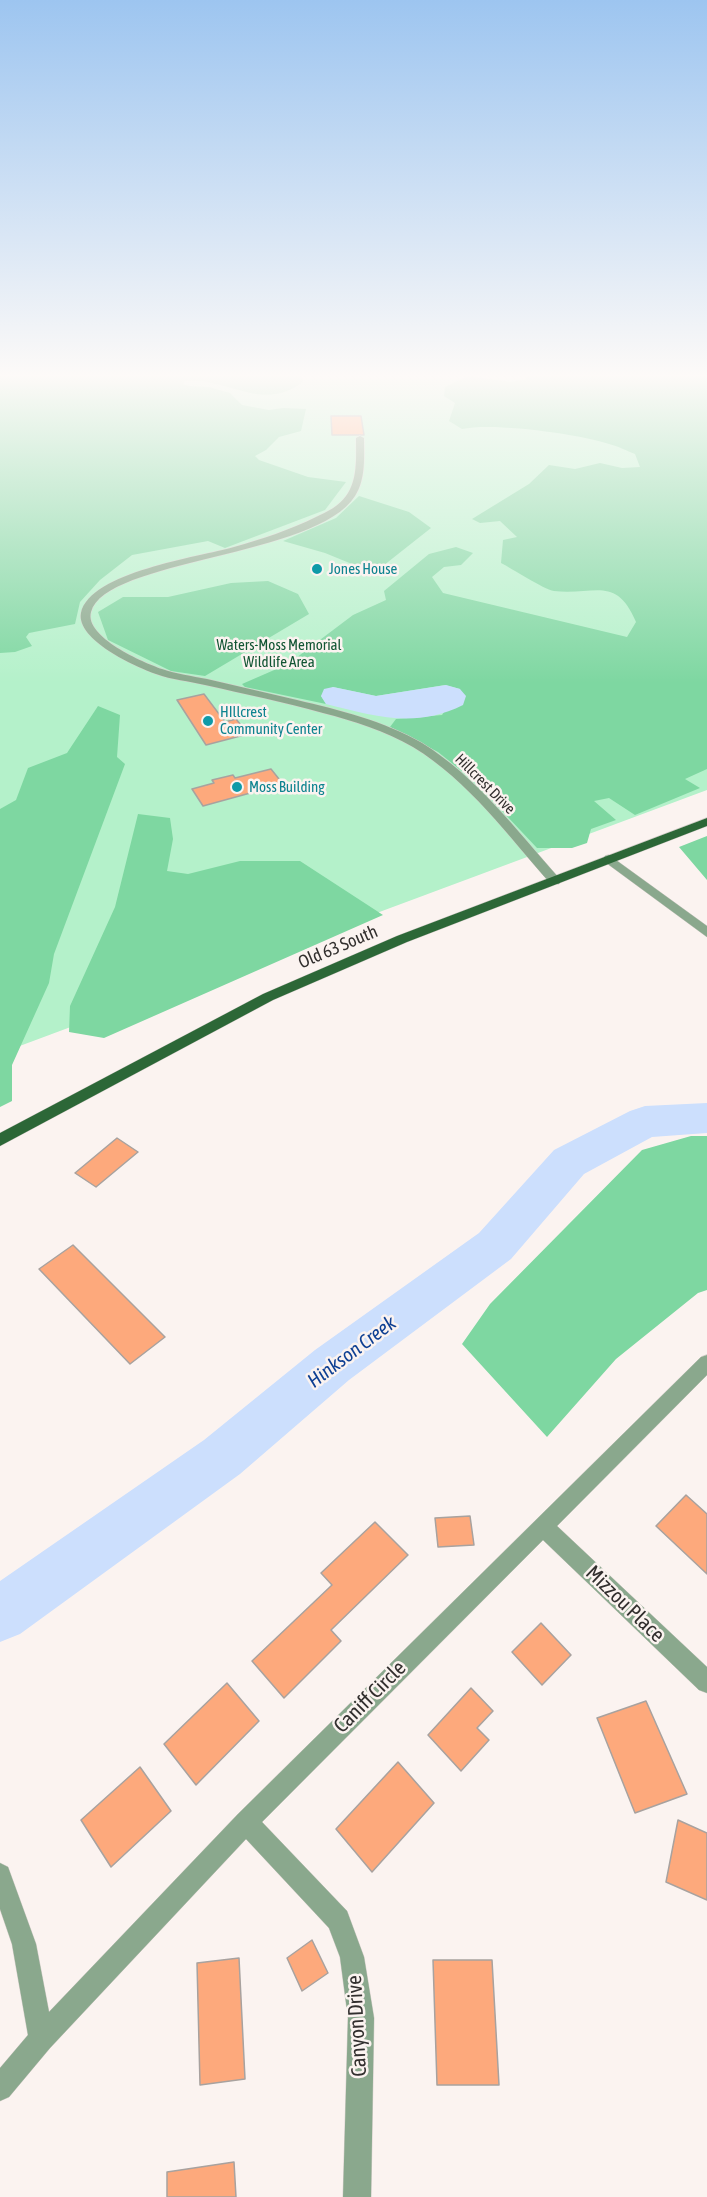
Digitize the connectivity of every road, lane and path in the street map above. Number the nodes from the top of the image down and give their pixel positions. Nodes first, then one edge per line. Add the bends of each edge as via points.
1 (358, 479) edge
2 (707, 822) edge
3 (609, 859) junction
4 (555, 881) junction
5 (707, 933) edge
6 (0, 1140) edge
7 (707, 1363) edge
8 (544, 1527) junction
9 (707, 1682) edge
10 (246, 1822) junction
11 (0, 1875) edge
12 (41, 2039) junction
13 (0, 2088) edge
14 (357, 2197) edge

1 - 4 street, Hillcrest Drive via 351,496 339,508 268,540 129,578 92,601 86,624 107,645 161,672 373,724 418,745 472,789
2 - 3 main road, Old 63 South
3 - 4 main road, Old 63 South
3 - 5 street
4 - 6 main road, Old 63 South via 402,939 268,997
7 - 8 street, Caniff Circle
8 - 9 street, Mizzou Place
8 - 10 street, Caniff Circle
10 - 12 street, Caniff Circle
10 - 14 street, Canyon Drive via 338,1920 352,1957 361,2018
11 - 12 street via 24,1944
12 - 13 street, Caniff Circle

